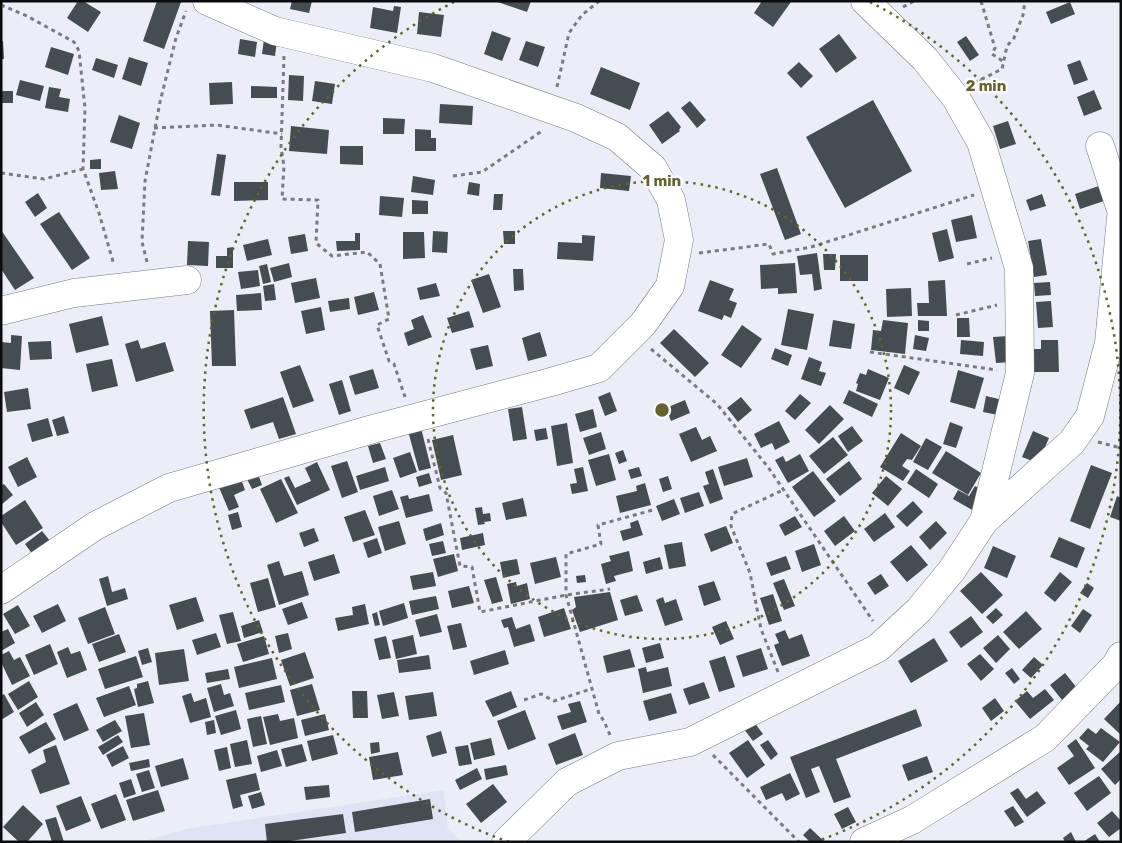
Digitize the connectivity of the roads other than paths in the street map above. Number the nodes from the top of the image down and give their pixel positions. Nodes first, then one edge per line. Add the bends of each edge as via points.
1 (865, 1) edge
2 (197, 6) edge
3 (1100, 146) dead end
4 (1121, 210) edge
5 (1121, 218) edge
6 (187, 280) dead end
7 (1, 311) edge
8 (984, 521) junction
9 (1, 590) edge
10 (1121, 656) edge
11 (506, 842) edge
12 (864, 842) edge

1 - 8 street via 925,59 956,98 981,142 1019,268 1020,373
2 - 9 street via 284,33 433,68 559,112 617,138 653,168 670,200 679,240 670,286 643,324 599,368 170,488 95,526
3 - 4 street
5 - 8 street via 1109,342 1090,416 1072,442
6 - 7 street via 74,293
8 - 11 street via 952,570 919,610 878,648 690,742 618,756 567,782
10 - 12 street via 1116,665 1044,738 912,820

